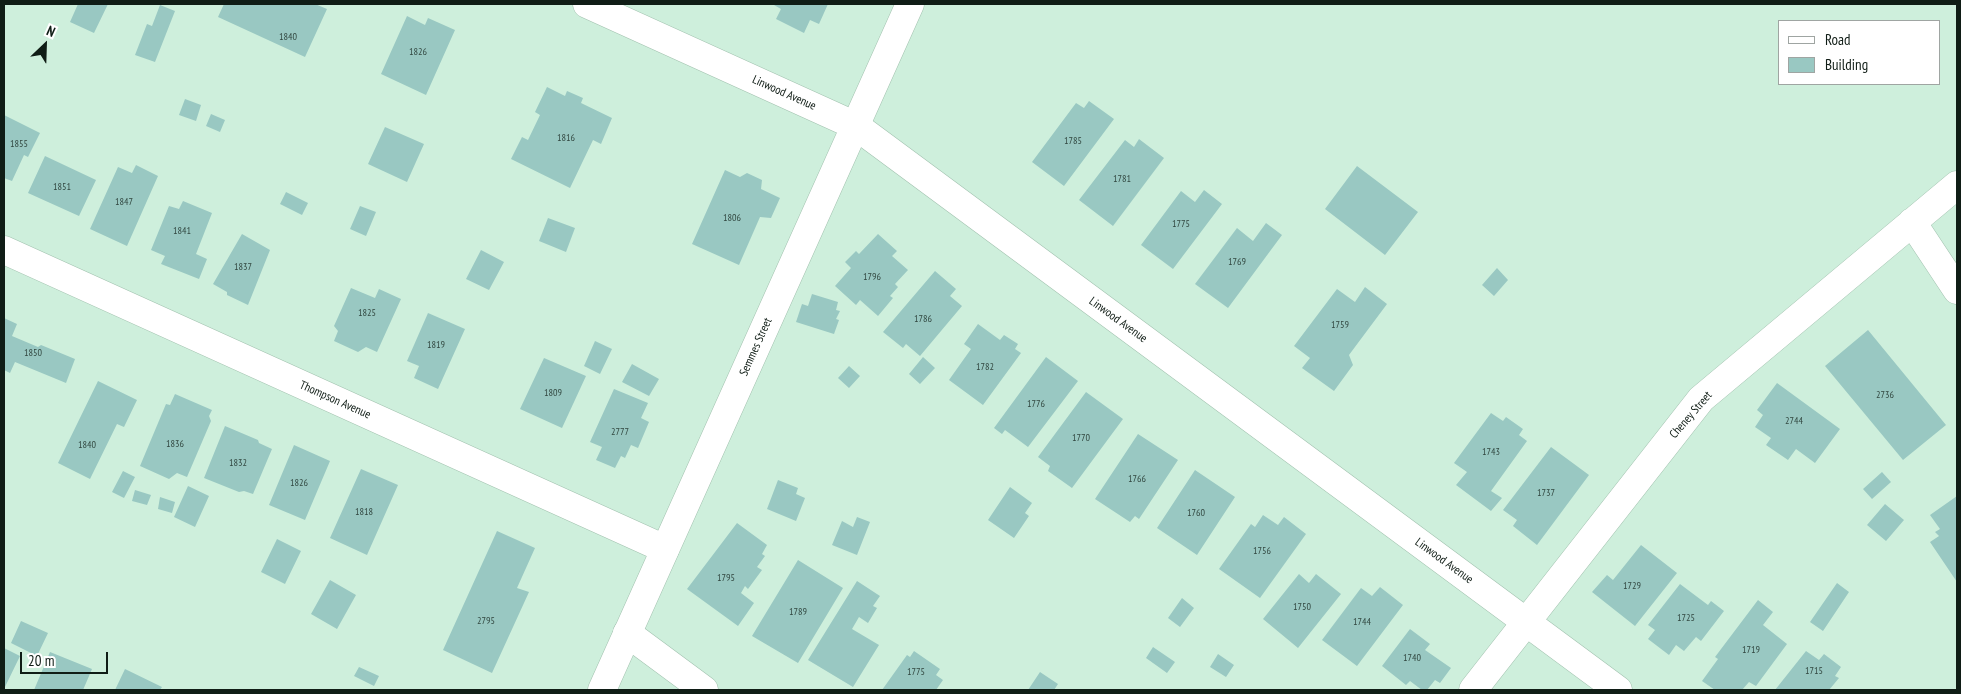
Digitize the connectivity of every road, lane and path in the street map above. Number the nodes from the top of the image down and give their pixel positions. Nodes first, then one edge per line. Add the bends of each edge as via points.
1 (587, 4) edge
2 (910, 4) edge
3 (856, 126) junction
4 (1957, 185) edge
5 (1912, 222) junction
6 (4, 250) edge
7 (1957, 290) edge
8 (665, 549) junction
9 (1526, 622) junction
10 (628, 633) junction
11 (602, 690) edge
12 (704, 690) edge
13 (1473, 690) edge
14 (1618, 690) edge

1 - 3 street, Linwood Avenue
2 - 3 street, Semmes Street
3 - 8 street, Semmes Street
3 - 9 street, Linwood Avenue
4 - 5 street, Cheney Street
5 - 7 street
5 - 9 street, Cheney Street via 1701,399
6 - 8 street, Thompson Avenue
8 - 10 street, Semmes Street
9 - 13 street, Cheney Street
9 - 14 street, Linwood Avenue
10 - 11 street, Semmes Street
10 - 12 street

